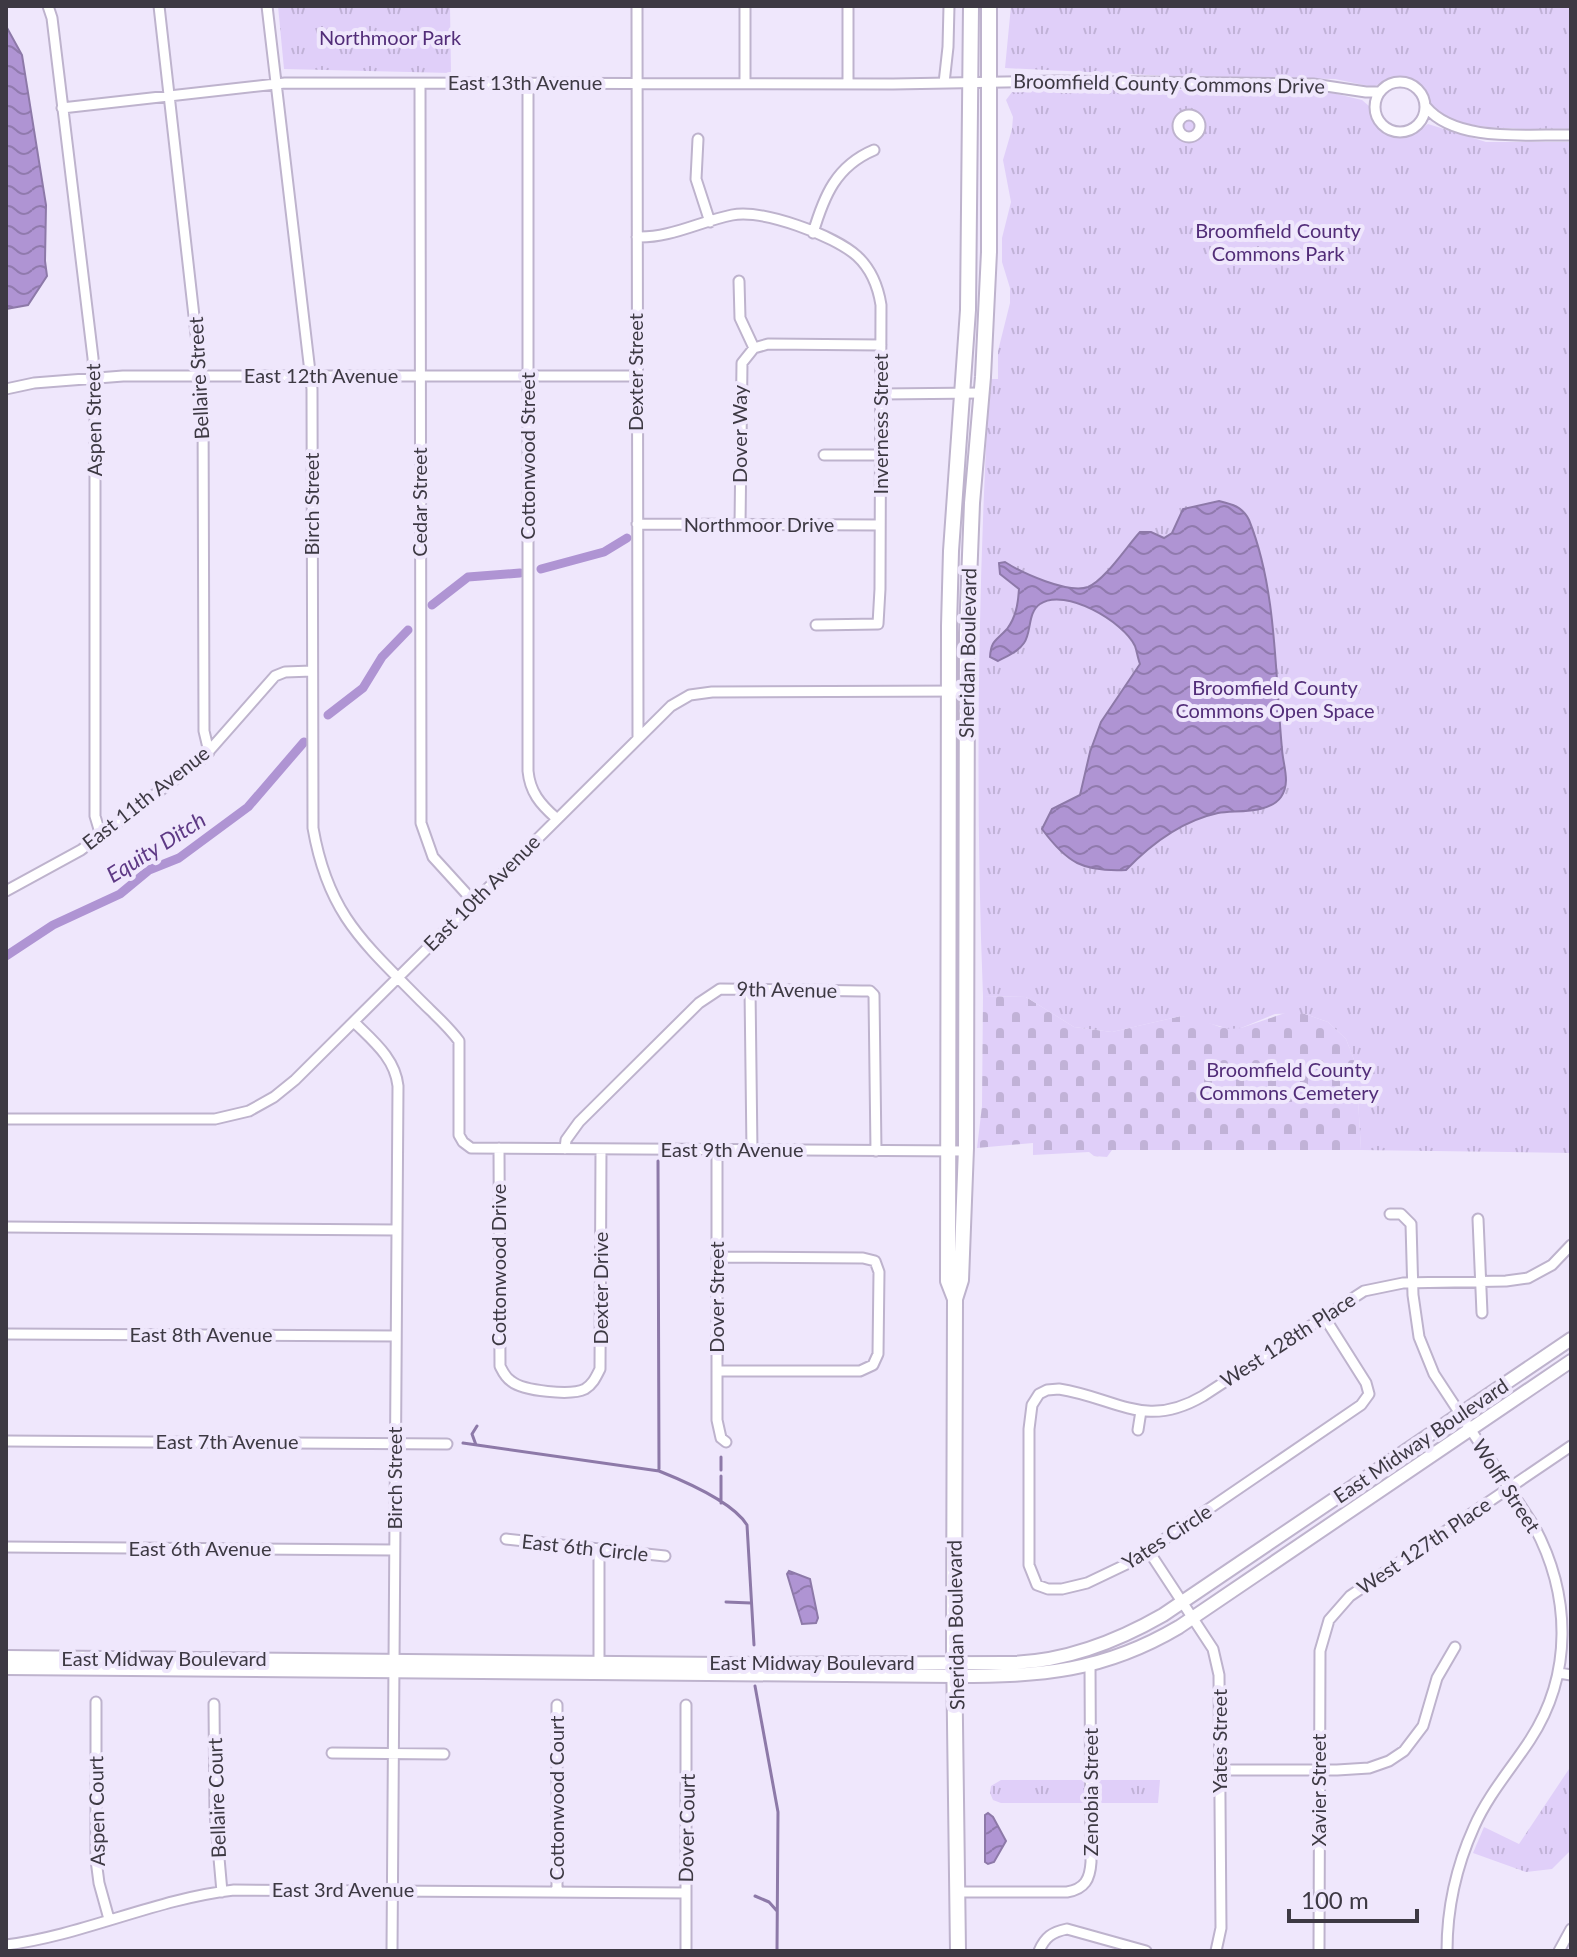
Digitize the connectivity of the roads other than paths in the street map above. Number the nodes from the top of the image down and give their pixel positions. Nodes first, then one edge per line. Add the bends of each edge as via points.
1 (48, 6) edge
2 (159, 6) edge
3 (267, 6) edge
4 (637, 6) edge
5 (745, 6) edge
6 (848, 6) edge
7 (949, 6) edge
8 (971, 6) edge
9 (989, 6) edge
10 (989, 81) junction
11 (971, 82) junction
12 (528, 83) junction
13 (637, 83) junction
14 (745, 83) junction
15 (944, 83) junction
16 (276, 84) junction
17 (420, 84) junction
18 (848, 84) junction
19 (1349, 90) junction
20 (1380, 92) junction
21 (170, 97) junction
22 (1375, 106) junction
23 (1426, 107) junction
24 (62, 108) junction
25 (1421, 122) junction
26 (1452, 125) junction
27 (1571, 135) edge
28 (698, 139) dead end
29 (874, 150) dead end
30 (710, 222) junction
31 (813, 233) junction
32 (637, 237) junction
33 (739, 281) dead end
34 (881, 345) junction
35 (754, 348) junction
36 (202, 376) junction
37 (311, 376) junction
38 (420, 376) junction
39 (529, 376) junction
40 (636, 376) junction
41 (94, 377) junction
42 (6, 389) edge
43 (963, 393) junction
44 (981, 393) junction
45 (881, 394) junction
46 (824, 455) dead end
47 (880, 455) junction
48 (637, 524) junction
49 (740, 525) junction
50 (880, 525) junction
51 (816, 625) dead end
52 (312, 671) junction
53 (948, 691) junction
54 (967, 691) junction
55 (638, 738) junction
56 (209, 752) junction
57 (556, 818) junction
58 (101, 836) junction
59 (6, 891) edge
60 (474, 902) junction
61 (398, 978) junction
62 (750, 989) junction
63 (354, 1022) junction
64 (6, 1119) edge
65 (499, 1148) junction
66 (565, 1149) junction
67 (601, 1149) junction
68 (717, 1150) junction
69 (752, 1151) junction
70 (876, 1151) junction
71 (966, 1151) junction
72 (948, 1152) junction
73 (1390, 1214) dead end
74 (1478, 1219) dead end
75 (6, 1227) edge
76 (397, 1230) junction
77 (1571, 1245) edge
78 (717, 1257) junction
79 (1480, 1281) junction
80 (1413, 1282) junction
81 (955, 1299) junction
82 (1482, 1313) dead end
83 (1323, 1315) junction
84 (6, 1334) edge
85 (396, 1336) junction
86 (1571, 1339) edge
87 (1571, 1361) edge
88 (717, 1371) junction
89 (1032, 1384) dead end
90 (553, 1391) joint
91 (1039, 1394) junction
92 (1141, 1411) junction
93 (1460, 1415) junction
94 (1138, 1430) dead end
95 (1470, 1430) junction
96 (6, 1441) edge
97 (726, 1442) dead end
98 (394, 1443) junction
99 (447, 1444) dead end
100 (1571, 1446) edge
101 (1509, 1488) junction
102 (506, 1539) dead end
103 (6, 1547) edge
104 (394, 1550) junction
105 (1148, 1550) junction
106 (599, 1551) junction
107 (665, 1556) dead end
108 (1183, 1603) junction
109 (1193, 1618) junction
110 (1325, 1629) joint
111 (1455, 1647) dead end
112 (6, 1657) edge
113 (1090, 1665) junction
114 (393, 1666) junction
115 (6, 1668) edge
116 (599, 1668) junction
117 (955, 1670) junction
118 (1559, 1673) junction
119 (1571, 1675) edge
120 (96, 1702) dead end
121 (214, 1704) dead end
122 (557, 1705) dead end
123 (686, 1705) dead end
124 (332, 1753) dead end
125 (444, 1754) dead end
126 (393, 1755) junction
127 (1220, 1770) junction
128 (1320, 1770) junction
129 (392, 1890) junction
130 (222, 1892) junction
131 (557, 1892) junction
132 (959, 1892) junction
133 (686, 1893) junction
134 (109, 1919) junction
135 (1571, 1929) edge
136 (6, 1945) edge
137 (392, 1951) edge
138 (686, 1951) edge
139 (958, 1951) edge
140 (1039, 1951) edge
141 (1146, 1951) edge
142 (1216, 1951) edge
143 (1319, 1951) edge
144 (1447, 1951) edge
145 (1559, 1951) edge

1 - 24 street, Aspen Street
2 - 21 street, Bellaire Street
3 - 16 street, Birch Street
4 - 13 street, Dexter Street
5 - 14 street
6 - 18 street
7 - 15 street
8 - 11 main road, Sheridan Boulevard
9 - 10 main road, Sheridan Boulevard
10 - 11 street, East 13th Avenue
10 - 19 street, Broomfield County Commons Drive via 1313,84
10 - 44 main road, Sheridan Boulevard via 989,252
11 - 15 street, East 13th Avenue
11 - 43 main road, Sheridan Boulevard
12 - 13 street, East 13th Avenue
12 - 17 street, East 13th Avenue
12 - 39 street, Cottonwood Street
13 - 14 street, East 13th Avenue
13 - 32 street, Dexter Street
14 - 18 street, East 13th Avenue
15 - 18 street, East 13th Avenue
16 - 17 street, East 13th Avenue
16 - 21 street, East 13th Avenue
16 - 37 street, Birch Street
17 - 38 street, Cedar Street
19 - 20 street, Broomfield County Commons Drive
19 - 22 street, Broomfield County Commons Drive
20 - 22 street
20 - 23 street via 1406,82 1419,90
21 - 24 street, East 13th Avenue
21 - 36 street, Bellaire Street
22 - 25 street via 1378,119 1390,130 1406,132
23 - 25 street
23 - 26 street
24 - 41 street, Aspen Street
25 - 26 street
26 - 27 street via 1485,133
28 - 30 street via 696,179
29 - 31 street via 835,179
30 - 31 street via 760,214
30 - 32 street via 663,236
31 - 34 street, Inverness Street via 858,257 876,284
32 - 40 street, Dexter Street
33 - 35 street via 740,318
34 - 35 street
34 - 45 street, Inverness Street
35 - 49 street, Dover Way via 740,373
36 - 37 street, East 12th Avenue
36 - 41 street, East 12th Avenue
36 - 56 street, Bellaire Street via 204,731
37 - 38 street, East 12th Avenue
37 - 52 street, Birch Street
38 - 39 street, East 12th Avenue
38 - 60 street, Cedar Street via 421,823 433,857
39 - 40 street, East 12th Avenue
39 - 57 street, Cottonwood Street via 528,771 532,791
40 - 48 street, Dexter Street
41 - 42 street, East 12th Avenue
41 - 58 street, Aspen Street via 95,816
43 - 44 street
43 - 45 street
43 - 53 main road, Sheridan Boulevard via 951,551
44 - 54 main road, Sheridan Boulevard via 969,555
45 - 47 street, Inverness Street
46 - 47 street
47 - 50 street, Inverness Street
48 - 49 street, Northmoor Drive
48 - 55 street, Dexter Street
49 - 50 street, Northmoor Drive
50 - 51 street, Inverness Street via 878,624
52 - 56 street, East 11th Avenue via 285,672 269,681
52 - 61 street, Birch Street via 318,862 350,927
53 - 54 street, East 10th Avenue
53 - 55 street, East 10th Avenue via 696,693 671,706
53 - 72 main road, Sheridan Boulevard
54 - 71 main road, Sheridan Boulevard
55 - 57 street, East 10th Avenue
56 - 58 street, East 11th Avenue
57 - 60 street, East 10th Avenue
58 - 59 street, East 11th Avenue
60 - 61 street, East 10th Avenue
61 - 63 street, East 10th Avenue
61 - 65 street, Birch Street via 459,1041 460,1137 471,1148
62 - 66 street, 9th Avenue via 716,990 699,1003 579,1122
62 - 69 street
62 - 70 street, 9th Avenue via 874,995
63 - 64 street, East 10th Avenue via 283,1091 233,1116
63 - 76 street, Birch Street via 388,1057 397,1078
65 - 66 street, East 9th Avenue
65 - 90 street, Cottonwood Drive via 500,1366 509,1381 521,1387
66 - 67 street, East 9th Avenue
67 - 68 street, East 9th Avenue
67 - 90 street, Dexter Drive via 600,1369 582,1390
68 - 69 street, East 9th Avenue
68 - 78 street, Dover Street
69 - 70 street, East 9th Avenue
70 - 72 street, East 9th Avenue
71 - 72 street, East 9th Avenue
71 - 81 main road, Sheridan Boulevard via 961,1280
72 - 81 main road, Sheridan Boulevard via 948,1281
73 - 80 street, Wolff Street via 1410,1221
74 - 79 street
75 - 76 street
76 - 85 street, Birch Street
77 - 79 street, West 128th Place via 1536,1275
78 - 88 street, Dover Street
78 - 88 street via 869,1259 877,1266 879,1286 878,1354 867,1369
79 - 80 street, West 128th Place
79 - 82 street
80 - 83 street, West 128th Place via 1364,1291
80 - 93 street, Wolff Street via 1419,1337
81 - 117 main road, Sheridan Boulevard
83 - 92 street, West 128th Place via 1189,1405 1168,1412
83 - 105 street, Yates Circle via 1373,1395
84 - 85 street, East 8th Avenue
85 - 98 street, Birch Street
86 - 93 main road, East Midway Boulevard
87 - 95 main road, East Midway Boulevard
88 - 97 street, Dover Street via 717,1420
89 - 91 street
91 - 92 street, West 128th Place via 1068,1390
91 - 105 street, Yates Circle via 1029,1429 1029,1565 1034,1587 1062,1589 1087,1583
92 - 94 street
93 - 95 street, Wolff Street
93 - 108 main road, East Midway Boulevard
95 - 101 street, Wolff Street
95 - 109 main road, East Midway Boulevard
96 - 98 street, East 7th Avenue
98 - 99 street, East 7th Avenue
98 - 104 street, Birch Street
100 - 101 street, West 127th Place
101 - 110 street, West 127th Place via 1350,1596
101 - 118 street, Wolff Street via 1544,1545 1557,1584
102 - 106 street, East 6th Circle
103 - 104 street, East 6th Avenue
104 - 114 street, Birch Street
105 - 108 street, Yates Street
106 - 107 street, East 6th Circle
106 - 116 street
108 - 109 street, Yates Street
108 - 117 main road, East Midway Boulevard via 1130,1633 1061,1657
109 - 113 main road, East Midway Boulevard via 1135,1651
109 - 127 street, Yates Street via 1217,1663
110 - 128 street, Xavier Street via 1320,1651
111 - 128 street via 1437,1678 1423,1726 1404,1751 1369,1768
112 - 114 main road, East Midway Boulevard
113 - 117 main road, East Midway Boulevard via 1043,1674
113 - 132 street, Zenobia Street via 1088,1880 1067,1892
114 - 115 main road, East Midway Boulevard
114 - 116 main road, East Midway Boulevard
114 - 126 street, Birch Street
116 - 117 main road, East Midway Boulevard
117 - 132 main road, Sheridan Boulevard
118 - 119 street
118 - 144 street, Wolff Street via 1537,1730 1473,1828 1454,1883
120 - 134 street, Aspen Court via 96,1860
121 - 130 street, Bellaire Court
122 - 131 street, Cottonwood Court
123 - 133 street, Dover Court
124 - 126 street
125 - 126 street
126 - 129 street, Birch Street
127 - 128 street
127 - 142 street, Yates Street via 1221,1928
128 - 143 street, Xavier Street
129 - 130 street, East 3rd Avenue
129 - 131 street, East 3rd Avenue
129 - 137 street, Birch Street
130 - 134 street, East 3rd Avenue
131 - 133 street, East 3rd Avenue
132 - 139 main road, Sheridan Boulevard
133 - 138 street, Dover Court
134 - 136 street, East 3rd Avenue
135 - 145 street
140 - 141 street via 1046,1938 1067,1929

